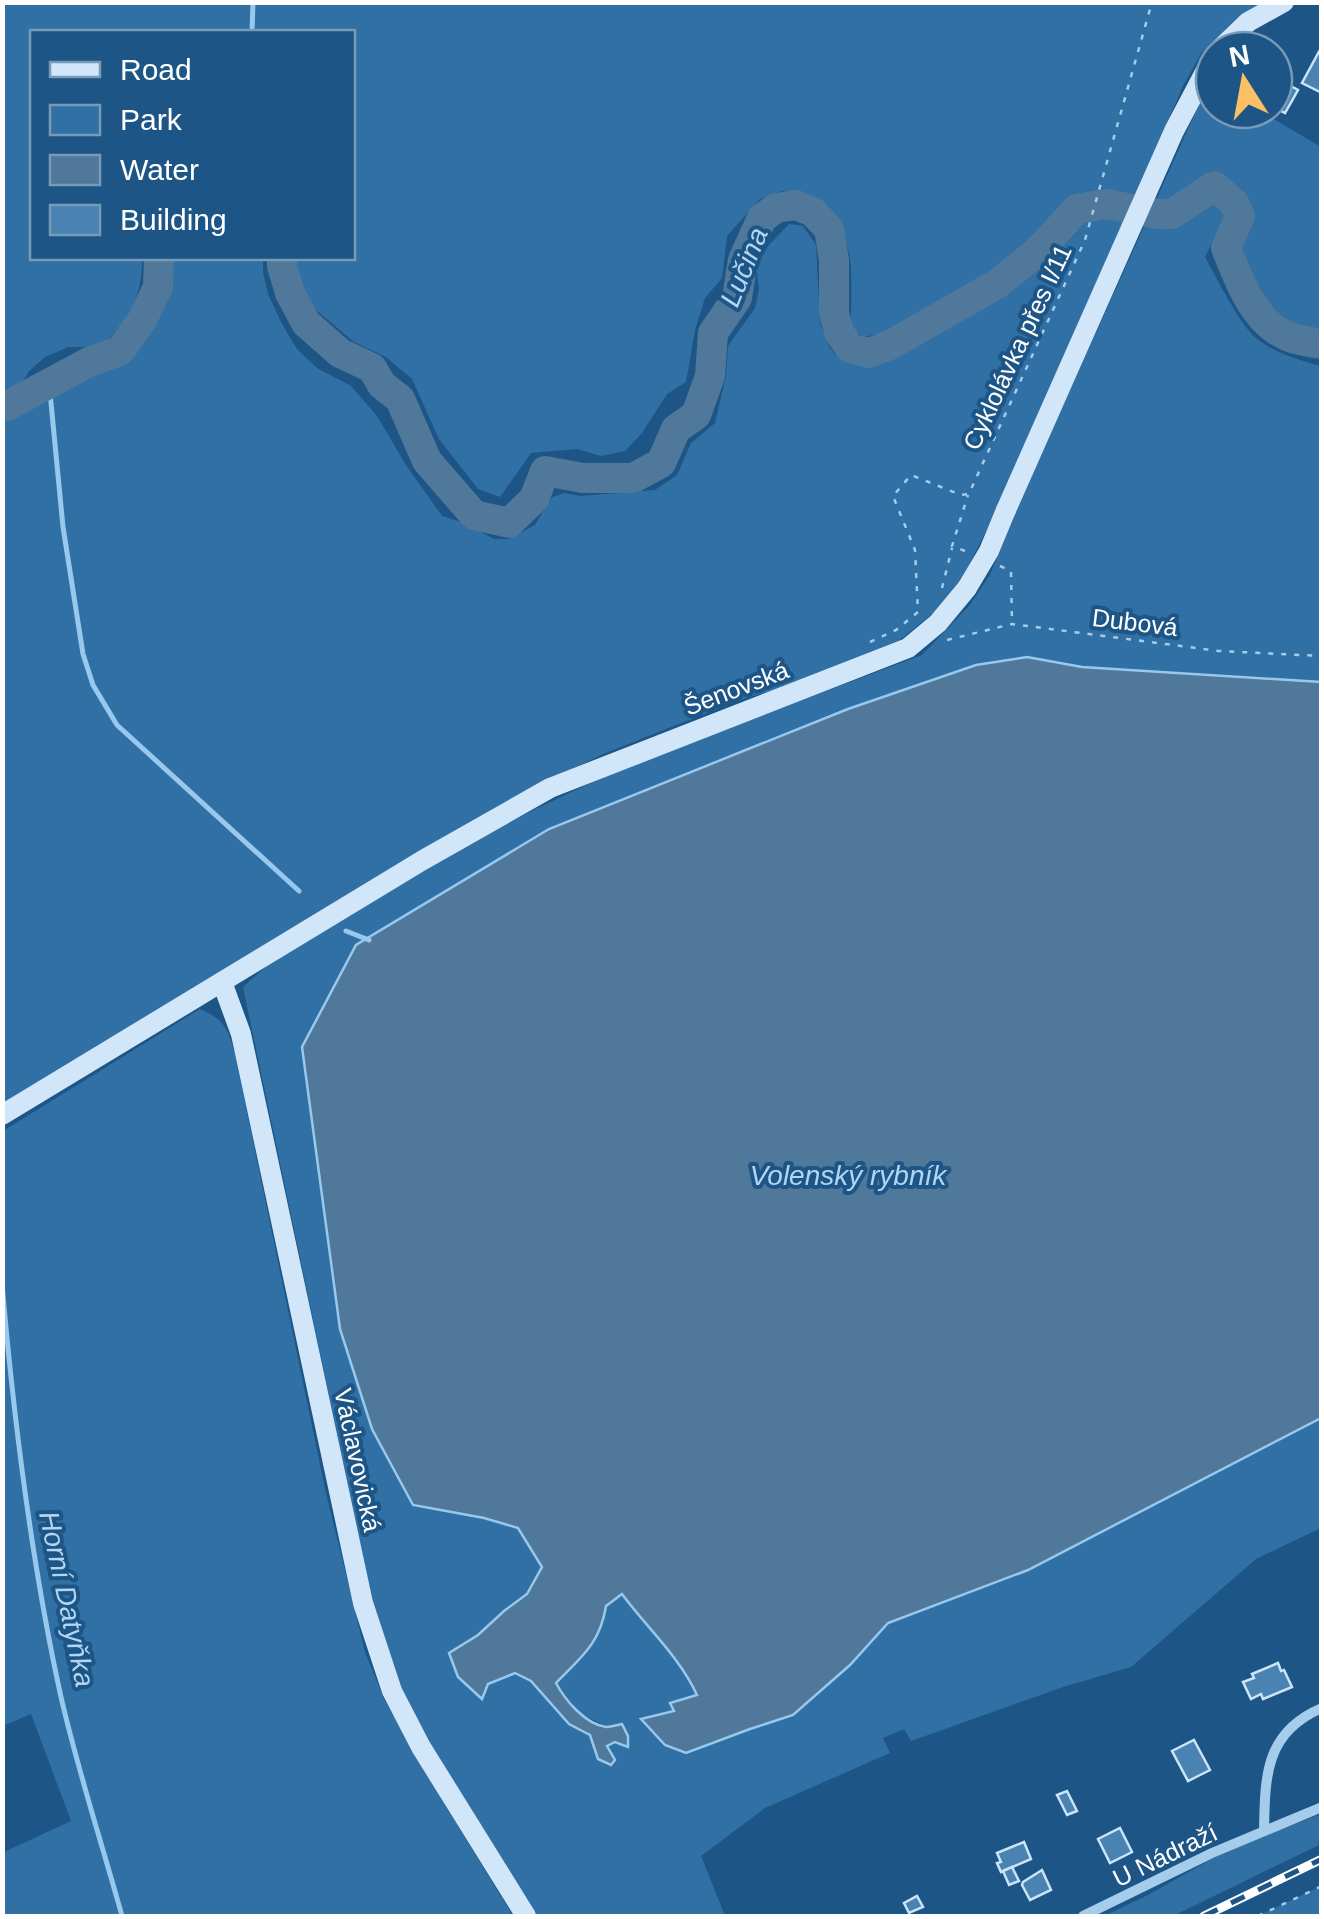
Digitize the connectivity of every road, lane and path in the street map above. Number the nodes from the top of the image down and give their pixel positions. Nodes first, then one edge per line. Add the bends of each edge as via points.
1 (1152, 2) edge
2 (1284, 2) edge
3 (1240, 30) edge
4 (1194, 94) edge
5 (952, 546) dead end
6 (960, 596) junction
7 (912, 618) dead end
8 (947, 640) dead end
9 (1322, 656) edge
10 (222, 982) junction
11 (2, 1116) edge
12 (1322, 1708) edge
13 (1322, 1807) edge
14 (1264, 1831) junction
15 (1322, 1886) edge
16 (526, 1916) edge
17 (1083, 1916) edge
18 (1258, 1916) edge

1 - 7 path, Cyklolávka přes I/11 via 1085,240 968,494 911,475 892,496 915,550 918,612
2 - 3 main road, Šenovská
4 - 6 main road, Šenovská, bridge via 989,551
5 - 6 path via 940,594
6 - 10 main road, Šenovská via 908,648 550,788
8 - 9 path, Dubová via 1012,624 1220,651
10 - 11 main road, Šenovská
10 - 16 main road, Václavovická via 241,1034 374,1638 421,1747
12 - 14 street via 1289,1726 1276,1746 1264,1786
13 - 14 street, U Nádraží
14 - 17 street, U Nádraží
15 - 18 path

